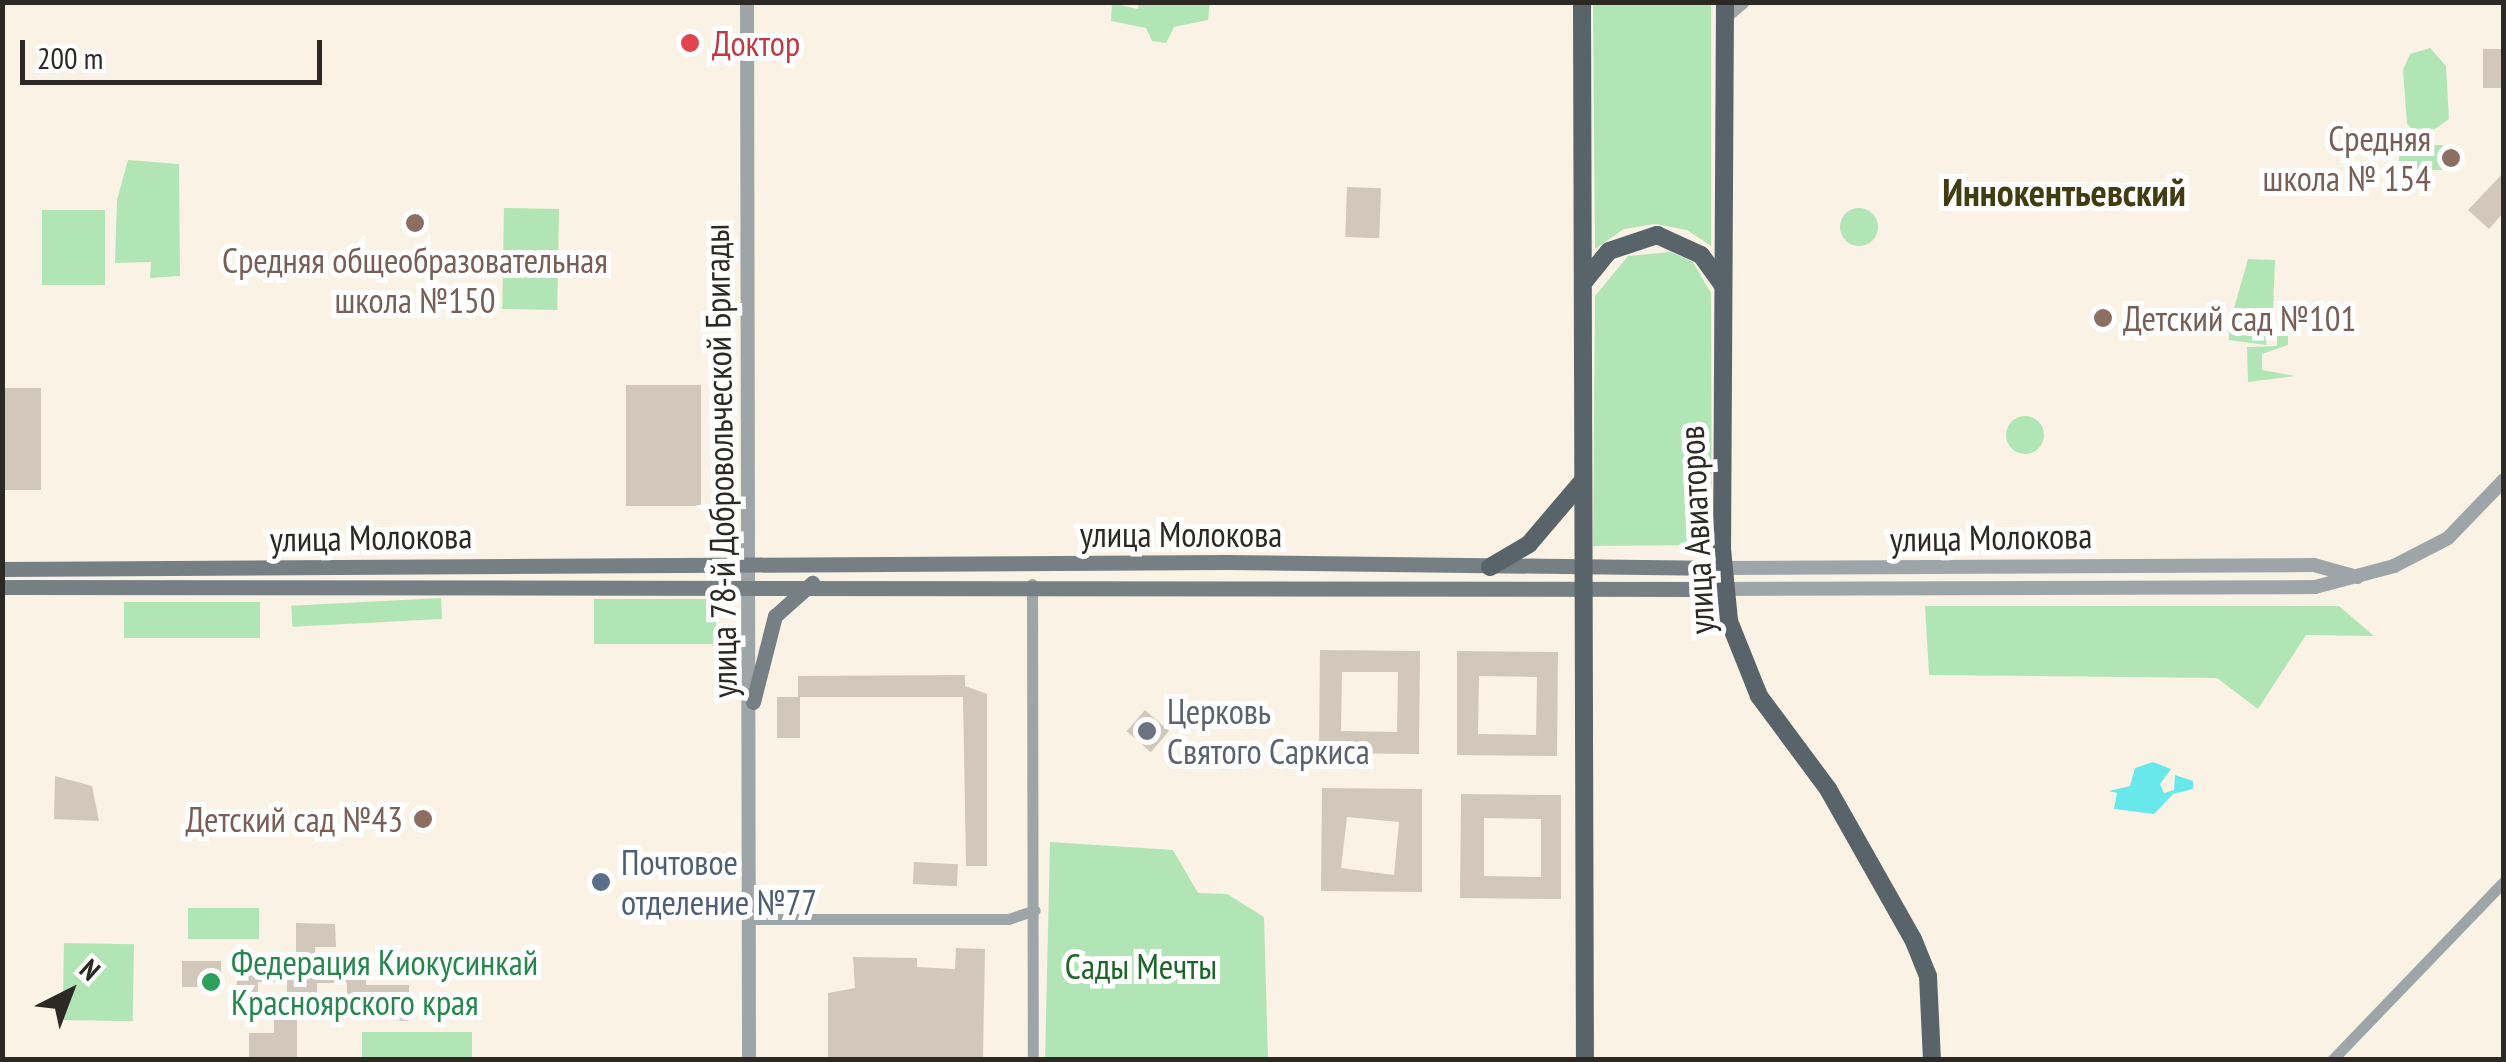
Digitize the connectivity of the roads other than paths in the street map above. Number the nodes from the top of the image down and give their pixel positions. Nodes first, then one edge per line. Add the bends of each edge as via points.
1 (747, 2) edge
2 (1582, 2) edge
3 (1743, 2) edge
4 (1725, 10) edge
5 (1582, 284) junction
6 (1722, 284) junction
7 (2504, 480) edge
8 (1580, 484) junction
9 (745, 563) junction
10 (1490, 567) junction
11 (1582, 568) junction
12 (1724, 568) junction
13 (2, 569) edge
14 (2358, 578) junction
15 (750, 583) junction
16 (812, 583) junction
17 (1032, 584) junction
18 (2, 586) edge
19 (1582, 588) junction
20 (1726, 589) junction
21 (753, 702) junction
22 (2504, 881) edge
23 (1036, 910) junction
24 (752, 919) junction
25 (749, 1060) edge
26 (1033, 1060) edge
27 (1584, 1060) edge
28 (1932, 1060) edge
29 (2332, 1060) edge

1 - 9 street, улица 78-й Добровольческой Бригады
2 - 5 main road
3 - 4 street
4 - 6 main road, улица Авиаторов
5 - 6 main road via 1610,251 1658,235 1701,255
5 - 8 main road
6 - 12 main road, улица Авиаторов
7 - 14 street, улица Молокова via 2448,538
8 - 10 main road via 1529,544
8 - 11 main road
9 - 10 main road, улица Молокова
9 - 13 main road, улица Молокова
9 - 15 street, улица 78-й Добровольческой Бригады
10 - 11 main road, улица Молокова
11 - 12 main road, улица Молокова
11 - 19 main road
12 - 14 street, улица Молокова via 2314,566
12 - 20 main road, улица Авиаторов
14 - 20 street, улица Молокова via 2314,587
15 - 16 main road, улица Молокова
15 - 18 main road, улица Молокова
15 - 21 street, улица 78-й Добровольческой Бригады
16 - 17 main road, улица Молокова
16 - 21 main road via 775,616
17 - 19 main road, улица Молокова
17 - 23 street
19 - 20 main road, улица Молокова
19 - 27 main road
20 - 28 main road, улица Авиаторов via 1734,647 1758,696 1828,789 1913,939 1928,976
21 - 24 street, улица 78-й Добровольческой Бригады
22 - 29 street
23 - 24 street via 1008,918
23 - 26 street
24 - 25 street, улица 78-й Добровольческой Бригады

